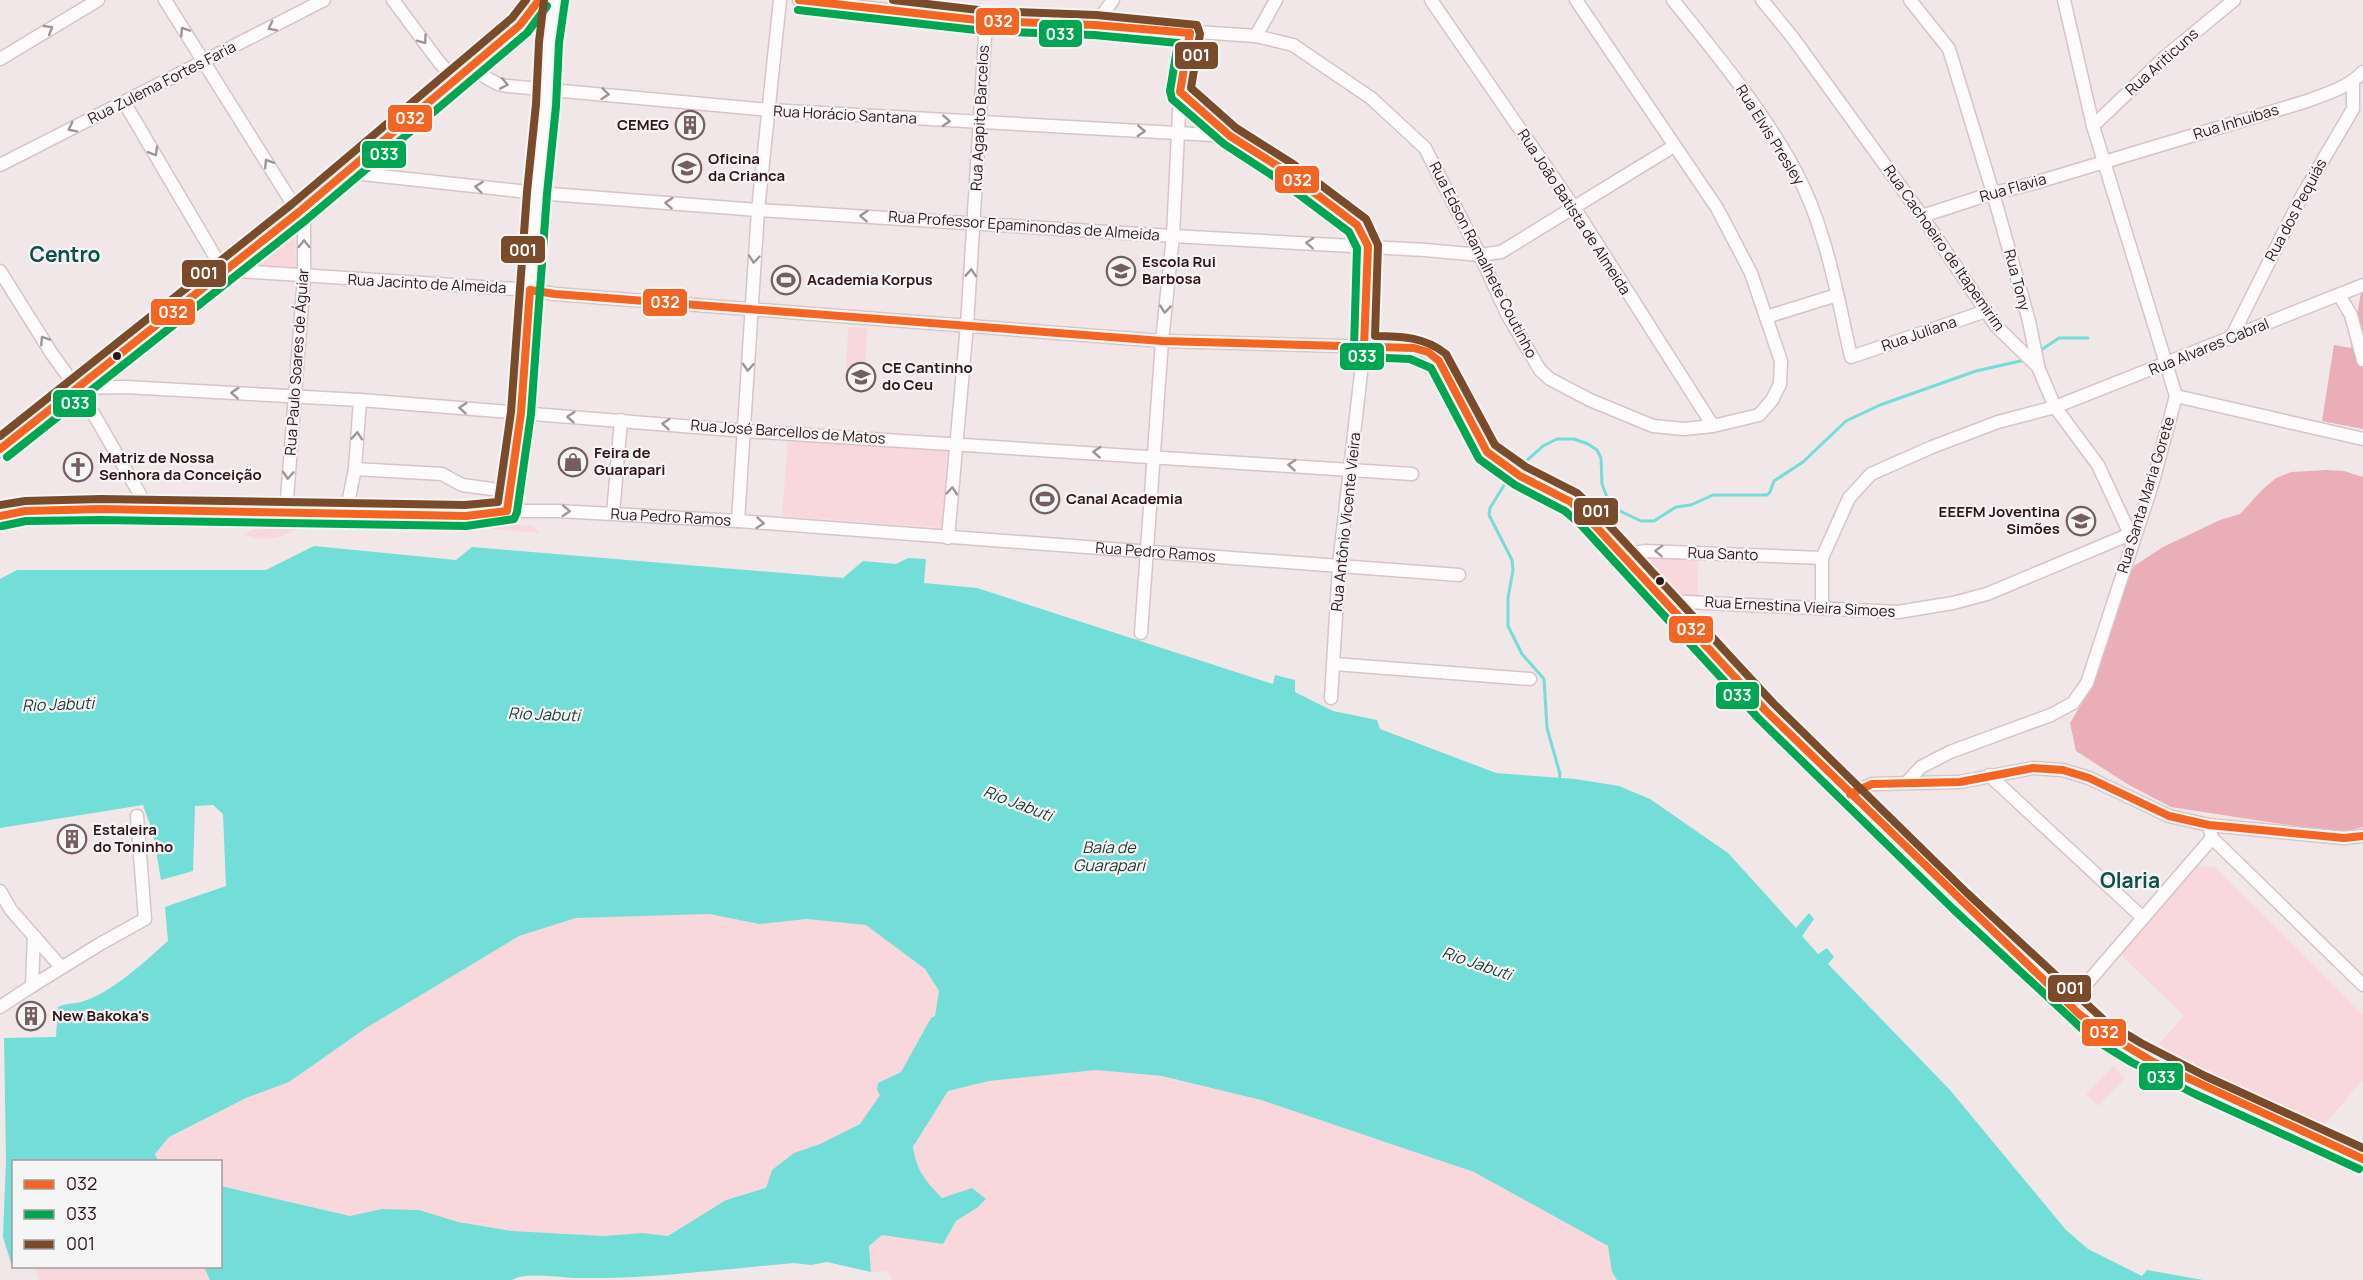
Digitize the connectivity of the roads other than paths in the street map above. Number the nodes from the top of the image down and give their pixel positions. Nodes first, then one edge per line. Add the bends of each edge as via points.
1 (98, 0) edge
2 (165, 0) edge
3 (324, 0) edge
4 (393, 0) edge
5 (539, 0) edge
6 (555, 0) edge
7 (780, 0) edge
8 (799, 0) edge
9 (1113, 0) edge
10 (1276, 0) edge
11 (1431, 0) edge
12 (1576, 0) edge
13 (1673, 0) edge
14 (1762, 0) edge
15 (1910, 0) edge
16 (2064, 0) edge
17 (2234, 0) edge
18 (1923, 5) edge
19 (986, 21) junction
20 (520, 25) junction
21 (1095, 25) junction
22 (550, 32) junction
23 (1190, 33) junction
24 (1256, 36) junction
25 (482, 56) junction
26 (0, 59) edge
27 (204, 62) junction
28 (2363, 72) edge
29 (454, 78) junction
30 (2353, 83) junction
31 (547, 88) junction
32 (1180, 92) junction
33 (124, 102) junction
34 (770, 110) junction
35 (979, 122) junction
36 (2093, 126) junction
37 (1179, 133) junction
38 (1230, 136) junction
39 (1674, 146) junction
40 (2104, 162) junction
41 (0, 165) edge
42 (344, 172) junction
43 (537, 193) junction
44 (1993, 193) junction
45 (1575, 209) junction
46 (758, 210) junction
47 (299, 212) junction
48 (1922, 216) junction
49 (974, 222) junction
50 (1173, 236) junction
51 (1368, 246) junction
52 (1480, 255) junction
53 (223, 270) junction
54 (0, 271) edge
55 (304, 277) junction
56 (2363, 285) edge
57 (530, 290) junction
58 (1837, 295) junction
59 (2339, 295) junction
60 (750, 308) junction
61 (1986, 311) junction
62 (1766, 317) junction
63 (967, 325) junction
64 (2231, 338) junction
65 (1162, 341) junction
66 (1364, 347) junction
67 (1851, 357) joint
68 (2363, 360) edge
69 (2166, 365) junction
70 (2038, 367) junction
71 (77, 388) junction
72 (293, 396) junction
73 (2176, 396) junction
74 (360, 400) junction
75 (2055, 407) junction
76 (521, 413) junction
77 (621, 420) junction
78 (1713, 426) junction
79 (745, 431) junction
80 (2363, 439) edge
81 (956, 443) junction
82 (0, 449) edge
83 (1155, 456) junction
84 (355, 469) junction
85 (1350, 469) junction
86 (1412, 474) dead end
87 (500, 490) dead end
88 (149, 510) junction
89 (4, 511) edge
90 (507, 511) junction
91 (286, 512) junction
92 (346, 513) junction
93 (613, 514) junction
94 (738, 521) junction
95 (2133, 533) junction
96 (948, 538) junction
97 (1147, 553) junction
98 (1624, 555) junction
99 (1822, 558) junction
100 (1339, 565) junction
101 (1459, 575) dead end
102 (1666, 601) junction
103 (1822, 608) junction
104 (1141, 633) dead end
105 (1334, 664) junction
106 (1530, 679) dead end
107 (1331, 698) dead end
108 (1989, 776) junction
109 (1907, 782) junction
110 (1850, 794) junction
111 (137, 816) dead end
112 (2209, 825) junction
113 (2363, 836) edge
114 (2212, 838) junction
115 (0, 891) edge
116 (2143, 918) junction
117 (34, 936) junction
118 (61, 968) junction
119 (2363, 985) edge
120 (32, 986) junction
121 (2068, 1004) junction
122 (0, 1008) edge
123 (2363, 1159) edge

26 -> 1 street
27 -> 2 street
3 -> 27 street, Rua Zulema Fortes Faria
4 -> 29 street
5 - 20 main road
6 - 22 main road
7 - 34 street
8 - 19 street, Rua Edson Ramalhete Coutinho
9 - 21 street
10 - 24 street
11 - 45 street, Rua João Batista de Almeida
12 - 39 street, Rua Edson Ramalhete Coutinho
13 - 58 street, Rua Elvis Presley via 1730,72 1796,171
14 - 48 street, Rua Cachoeiro de Itapemirim
15 - 18 street, Rua Tony
16 - 36 street, Rua Santa Maria Gorete
17 - 36 street, Rua Ariticuns via 2165,57
18 - 44 street, Rua Tony via 1949,49
19 - 21 street, Rua Edson Ramalhete Coutinho
19 - 35 street, Rua Agapito Barcelos
20 - 22 main road via 538,25
20 - 25 main road
21 - 23 street, Rua Edson Ramalhete Coutinho
22 - 31 main road
23 - 24 street, Rua Edson Ramalhete Coutinho
23 - 32 street
24 - 52 street, Rua Edson Ramalhete Coutinho via 1293,45 1371,98 1425,148
25 - 29 main road
25 -> 31 street, Rua Horácio Santana via 482,72 491,81
27 - 33 street, Rua Zulema Fortes Faria
47 -> 27 street
28 - 30 street, Rua Inhuibas
29 - 42 main road
30 - 40 street, Rua Inhuibas via 2304,102
30 - 64 street, Rua dos Pequiás via 2353,109 2303,194
31 -> 34 street, Rua Horácio Santana
31 - 43 main road
32 - 37 street
32 - 38 street, Rua Horácio Santana
33 -> 41 street, Rua Zulema Fortes Faria
33 -> 53 street
34 -> 35 street, Rua Horácio Santana
34 - 46 street
35 -> 37 street, Rua Horácio Santana
35 - 49 street, Rua Agapito Barcelos
36 - 40 street, Rua Santa Maria Gorete
37 - 38 street, Rua Horácio Santana
37 - 50 street
38 - 51 street, Rua Horácio Santana via 1339,210 1357,225
39 - 45 street, Rua Professor Epaminondas de Almeida
39 - 62 street, Rua Edson Ramalhete Coutinho via 1717,208 1751,273
40 - 44 street, Rua Flavia
40 - 69 street, Rua Santa Maria Gorete
43 -> 42 street, Rua Professor Epaminondas de Almeida
42 - 47 main road
46 -> 43 street, Rua Professor Epaminondas de Almeida
43 - 57 main road
44 - 48 street, Rua Flavia
44 - 70 street, Rua Tony
45 - 52 street, Rua Professor Epaminondas de Almeida via 1501,252
45 - 78 street, Rua João Batista de Almeida
49 -> 46 street, Rua Professor Epaminondas de Almeida
46 -> 60 street
47 - 53 main road
55 -> 47 street, Rua Paulo Soares de Águiar via 304,222
48 - 61 street, Rua Cachoeiro de Itapemirim
49 - 50 street, Rua Professor Epaminondas de Almeida
63 -> 49 street, Rua Agapito Barcelos
51 -> 50 street, Rua Professor Epaminondas de Almeida
50 -> 65 street
51 - 52 street, Rua Professor Epaminondas de Almeida
51 - 66 street, Rua Antônio Vicente Vieira
52 - 78 street, Rua Edson Ramalhete Coutinho via 1508,314 1540,370 1550,379 1653,426
53 - 55 street, Rua Jacinto de Almeida
53 - 71 main road
71 -> 54 street
55 - 57 street, Rua Jacinto de Almeida
55 - 72 street, Rua Paulo Soares de Águiar
56 - 59 street, Rua Alvares Cabral
57 - 60 street, Rua Jacinto de Almeida
57 - 76 main road
58 - 62 street
58 - 67 street, Rua Elvis Presley
59 - 64 street, Rua Alvares Cabral
59 - 68 street via 2351,315
60 - 63 street, Rua Jacinto de Almeida
60 -> 79 street
61 - 67 street, Rua Juliana
61 - 70 street, Rua Cachoeiro de Itapemirim
62 - 78 street, Rua Edson Ramalhete Coutinho via 1781,361 1780,384 1759,415
63 - 65 street, Rua Jacinto de Almeida
63 - 81 street, Rua Agapito Barcelos
64 - 69 street, Rua Alvares Cabral
65 - 66 street, Rua Jacinto de Almeida
65 - 83 street
66 - 85 street, Rua Antônio Vicente Vieira
66 - 98 street, Rua Jacinto de Almeida via 1428,352 1439,361 1487,452 1520,476 1570,502
69 - 73 street, Rua Santa Maria Gorete
69 - 75 street, Rua Alvares Cabral
70 - 75 street, Rua Cachoeiro de Itapemirim
72 -> 71 street, Rua José Barcellos de Matos
71 - 82 main road
71 - 88 street
72 - 74 street, Rua José Barcellos de Matos
72 -> 91 street, Rua Paulo Soares de Águiar
73 - 80 street
73 - 95 street, Rua Santa Maria Gorete via 2152,485
76 -> 74 street, Rua José Barcellos de Matos
84 -> 74 street
75 - 95 street, Rua Cachoeiro de Itapemirim via 2098,465
75 - 99 street, Rua Alvares Cabral via 1998,422 1871,474 1849,498
77 -> 76 street, Rua José Barcellos de Matos
76 - 90 main road
79 -> 77 street, Rua José Barcellos de Matos
77 - 93 street
79 - 81 street, Rua José Barcellos de Matos
79 - 94 street
83 -> 81 street, Rua José Barcellos de Matos
96 -> 81 street, Rua Agapito Barcelos
85 -> 83 street
83 - 97 street
84 - 87 street via 442,474 462,485
84 - 92 street
85 - 86 street
85 - 100 street, Rua Antônio Vicente Vieira
88 - 89 main road, Rua Pedro Ramos
88 - 91 main road, Rua Pedro Ramos
90 - 92 main road, Rua Pedro Ramos via 466,516
90 -> 93 street, Rua Pedro Ramos
91 - 92 main road, Rua Pedro Ramos
93 - 94 street, Rua Pedro Ramos
94 -> 96 street, Rua Pedro Ramos
95 - 103 street, Rua Ernestina Vieira Simoes via 1988,594 1953,603 1898,612
95 - 109 street, Rua Santa Maria Gorete via 2087,683 2073,703 2051,715 1950,752 1921,767
96 - 97 street, Rua Pedro Ramos
97 - 100 street, Rua Pedro Ramos
97 - 104 street
99 -> 98 street, Rua Santo via 1645,551
98 - 102 street, Rua Jacinto de Almeida
99 - 103 street
100 - 101 street, Rua Pedro Ramos
100 - 105 street, Rua Antônio Vicente Vieira
102 - 103 street, Rua Ernestina Vieira Simoes
102 - 110 street, Rua Jacinto de Almeida via 1766,711
105 - 106 street
105 - 107 street, Rua Antônio Vicente Vieira
108 - 109 street via 1960,782
108 - 112 street via 2033,768 2063,770 2089,778 2169,816
108 - 116 street
109 - 110 street via 1872,784
110 - 121 street, Rua Jacinto de Almeida
111 - 118 street via 145,919
112 - 113 street via 2344,838
112 - 114 street
114 - 116 street
114 - 119 street
115 - 117 street
116 - 121 street
117 - 118 street
117 - 120 street
118 - 120 street
120 - 122 street
121 - 123 street, Rua Jacinto de Almeida via 2118,1043

